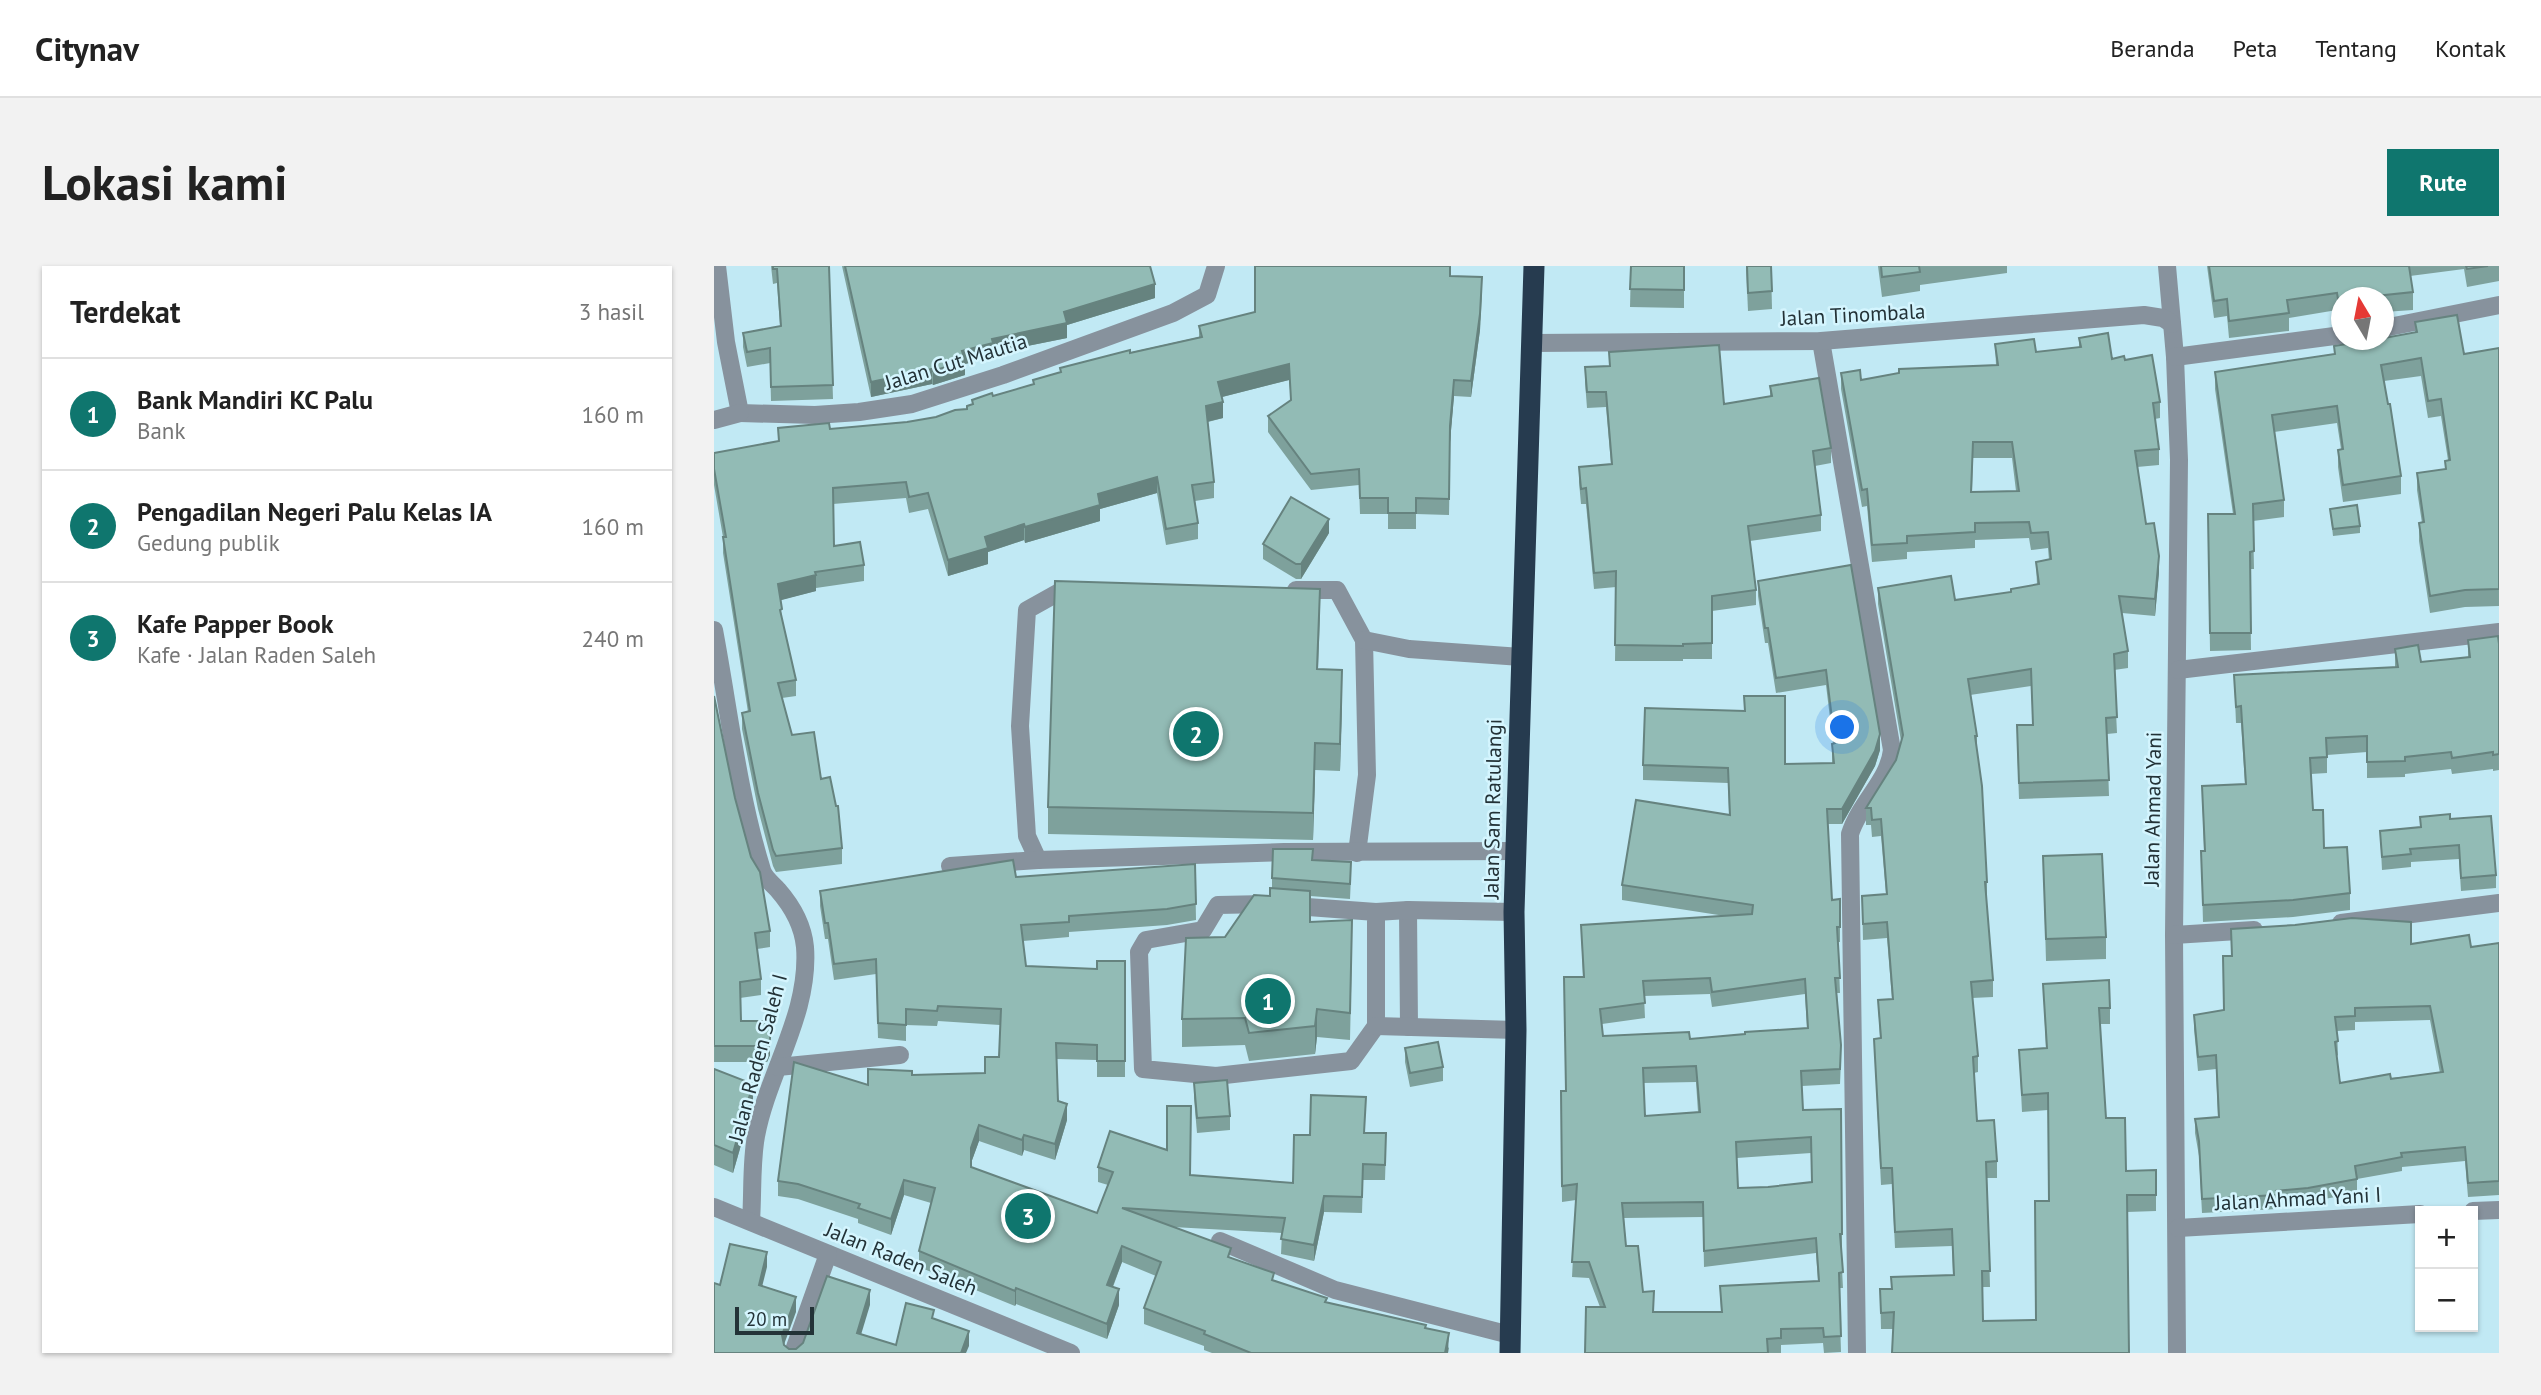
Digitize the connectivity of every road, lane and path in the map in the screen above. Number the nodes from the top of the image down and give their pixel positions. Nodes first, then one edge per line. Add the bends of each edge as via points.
1 (718, 266) edge
2 (1216, 266) edge
3 (1534, 266) edge
4 (2167, 266) edge
5 (2499, 305) edge
6 (2172, 324) junction
7 (2394, 325) edge
8 (2331, 336) edge
9 (1821, 341) junction
10 (1533, 343) junction
11 (2175, 357) junction
12 (740, 413) junction
13 (714, 420) edge
14 (1282, 590) edge
15 (1089, 591) edge
16 (714, 630) edge
17 (2499, 632) edge
18 (1364, 640) junction
19 (1521, 657) junction
20 (2178, 670) junction
21 (1516, 851) junction
22 (1357, 853) junction
23 (1038, 860) junction
24 (950, 866) dead end
25 (2499, 903) edge
26 (1408, 910) junction
27 (1376, 912) junction
28 (1514, 912) junction
29 (2326, 924) edge
30 (2267, 930) edge
31 (2174, 935) junction
32 (1376, 1026) junction
33 (1409, 1027) junction
34 (1516, 1030) junction
35 (900, 1055) dead end
36 (778, 1067) junction
37 (714, 1207) edge
38 (2499, 1210) edge
39 (2478, 1211) edge
40 (2415, 1214) edge
41 (751, 1221) junction
42 (2178, 1228) junction
43 (1220, 1241) edge
44 (828, 1254) junction
45 (1510, 1344) edge
46 (793, 1353) edge
47 (1071, 1353) edge
48 (1857, 1353) edge
49 (2177, 1353) edge

1 - 12 street
2 - 12 street, Jalan Cut Mautia via 1207,295 1173,313 912,404 815,415
3 - 10 highway, Jalan Sam Ratulangi
4 - 6 street, Jalan Ahmad Yani
5 - 7 street
6 - 9 street, Jalan Tinombala via 2144,315
6 - 11 street, Jalan Ahmad Yani
8 - 11 street
9 - 10 street, Jalan Tinombala
9 - 48 street via 1892,750 1890,765 1856,816 1850,834
10 - 19 highway, Jalan Sam Ratulangi
11 - 20 street, Jalan Ahmad Yani
12 - 13 street
14 - 18 street via 1337,590
15 - 23 street via 1061,591 1027,610 1020,726 1027,836
16 - 36 street, Jalan Raden Saleh I via 744,802 763,874 802,928 805,948 793,1028
17 - 20 street
18 - 19 street via 1409,649
18 - 22 street via 1367,775
19 - 21 highway, Jalan Sam Ratulangi
20 - 31 street, Jalan Ahmad Yani
21 - 22 street
21 - 28 highway, Jalan Sam Ratulangi
22 - 23 street
23 - 24 street
25 - 29 street
26 - 27 street
26 - 28 street
26 - 33 street
27 - 32 street
27 - 32 street via 1217,905 1203,930 1146,940 1139,952 1143,1069 1216,1076 1351,1061
28 - 34 highway, Jalan Sam Ratulangi
30 - 31 street
31 - 42 street, Jalan Ahmad Yani
32 - 33 street
33 - 34 street
34 - 45 highway, Jalan Sam Ratulangi
35 - 36 street
36 - 41 street, Jalan Raden Saleh I via 756,1137
37 - 41 street, Jalan Raden Saleh
38 - 39 street
40 - 42 street, Jalan Ahmad Yani I
41 - 44 street, Jalan Raden Saleh
42 - 49 street, Jalan Ahmad Yani
43 - 45 street via 1335,1290
44 - 46 street
44 - 47 street, Jalan Raden Saleh

